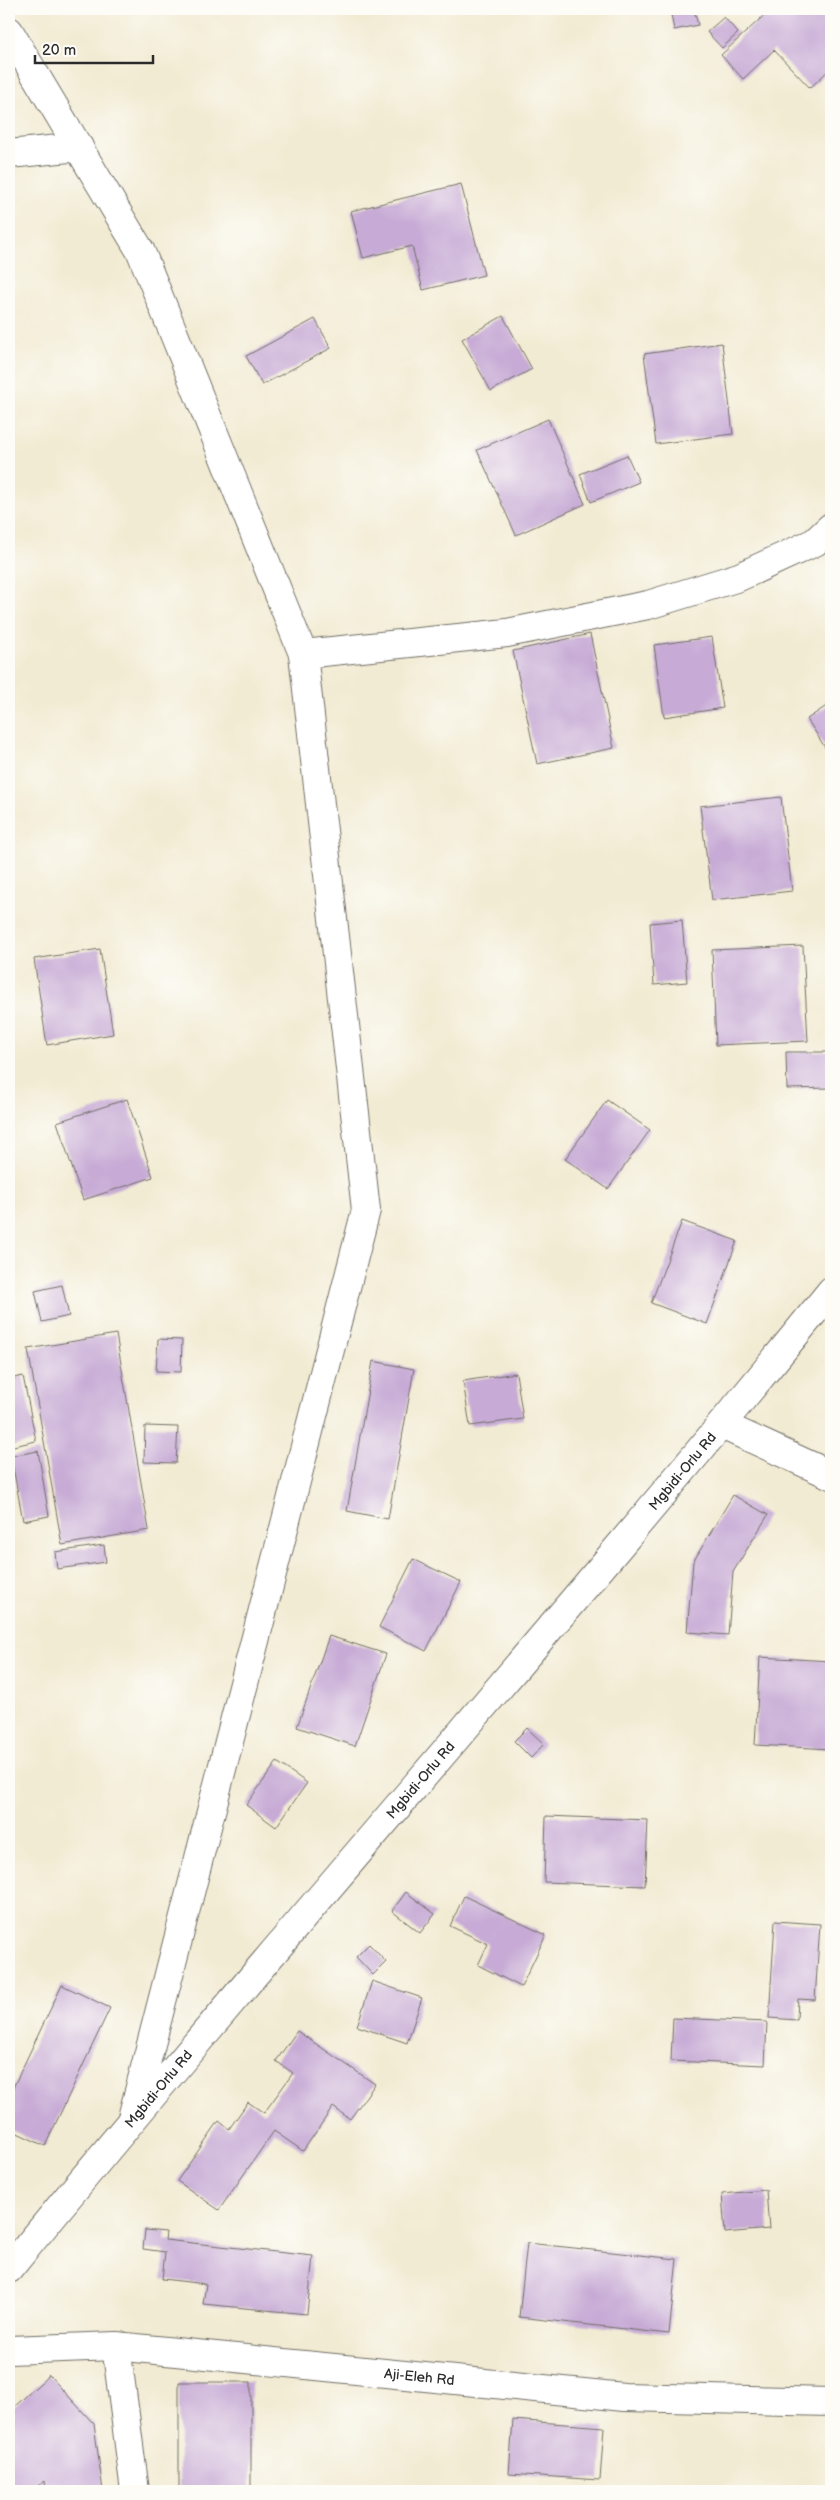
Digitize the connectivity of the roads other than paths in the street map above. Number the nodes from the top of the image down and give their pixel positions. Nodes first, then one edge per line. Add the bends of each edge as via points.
1 (9, 31) edge
2 (79, 147) junction
3 (9, 154) edge
4 (831, 527) edge
5 (302, 654) junction
6 (831, 1291) edge
7 (722, 1425) junction
8 (831, 1475) edge
9 (132, 2118) junction
10 (9, 2269) edge
11 (116, 2346) junction
12 (9, 2350) edge
13 (831, 2402) edge
14 (136, 2491) edge

1 - 2 street
2 - 3 street
2 - 5 street via 141,252
4 - 5 street via 815,542 739,576 648,605 507,633
5 - 9 street via 366,1210
6 - 7 street, Mgbidi-Orlu Rd
7 - 8 street
7 - 9 street, Mgbidi-Orlu Rd
9 - 10 street, Mgbidi-Orlu Rd
11 - 12 street, Aji-Eleh Rd
11 - 13 street, Aji-Eleh Rd via 624,2397
11 - 14 street

